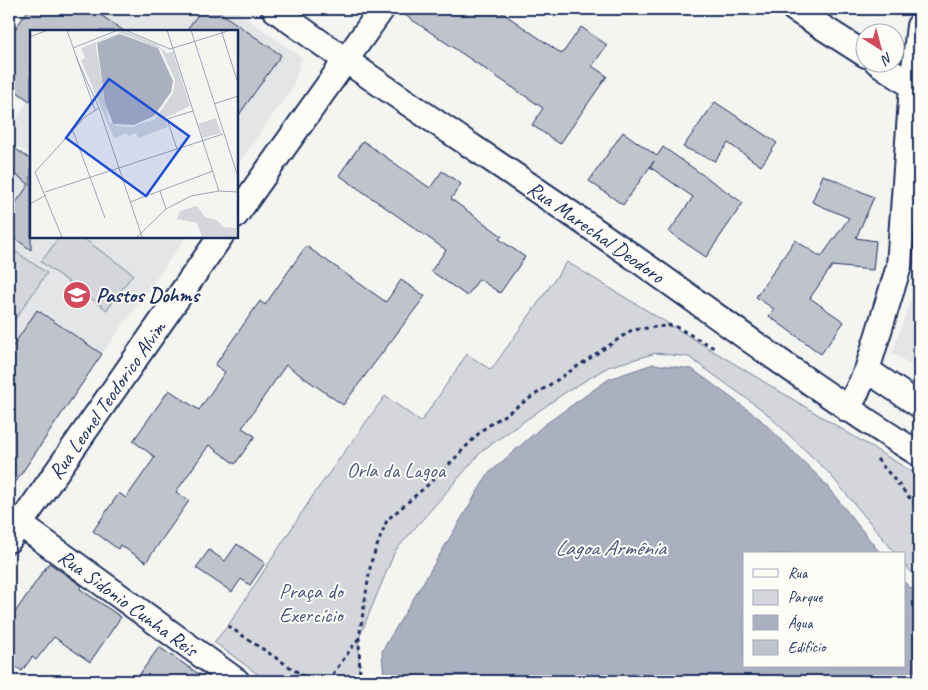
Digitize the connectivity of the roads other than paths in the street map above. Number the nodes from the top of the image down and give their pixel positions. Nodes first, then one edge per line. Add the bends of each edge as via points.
1 (274, 9) edge
2 (382, 9) edge
3 (794, 9) edge
4 (919, 26) edge
5 (856, 49) edge
6 (344, 61) junction
7 (891, 72) edge
8 (912, 86) junction
9 (238, 212) edge
10 (221, 238) edge
11 (867, 370) junction
12 (919, 405) edge
13 (848, 410) junction
14 (919, 454) edge
15 (14, 532) edge
16 (237, 681) edge

1 - 6 street, Rua Marechal Deodoro
2 - 6 street
3 - 5 street
4 - 8 street
6 - 9 street
6 - 13 street, Rua Marechal Deodoro via 602,235
7 - 8 street
8 - 11 street via 899,266
10 - 15 street, Rua Leonel Teodorico Alvim
11 - 12 street
11 - 13 street
13 - 14 street, Rua Marechal Deodoro
15 - 16 street, Rua Sidonio Cunha Reis

